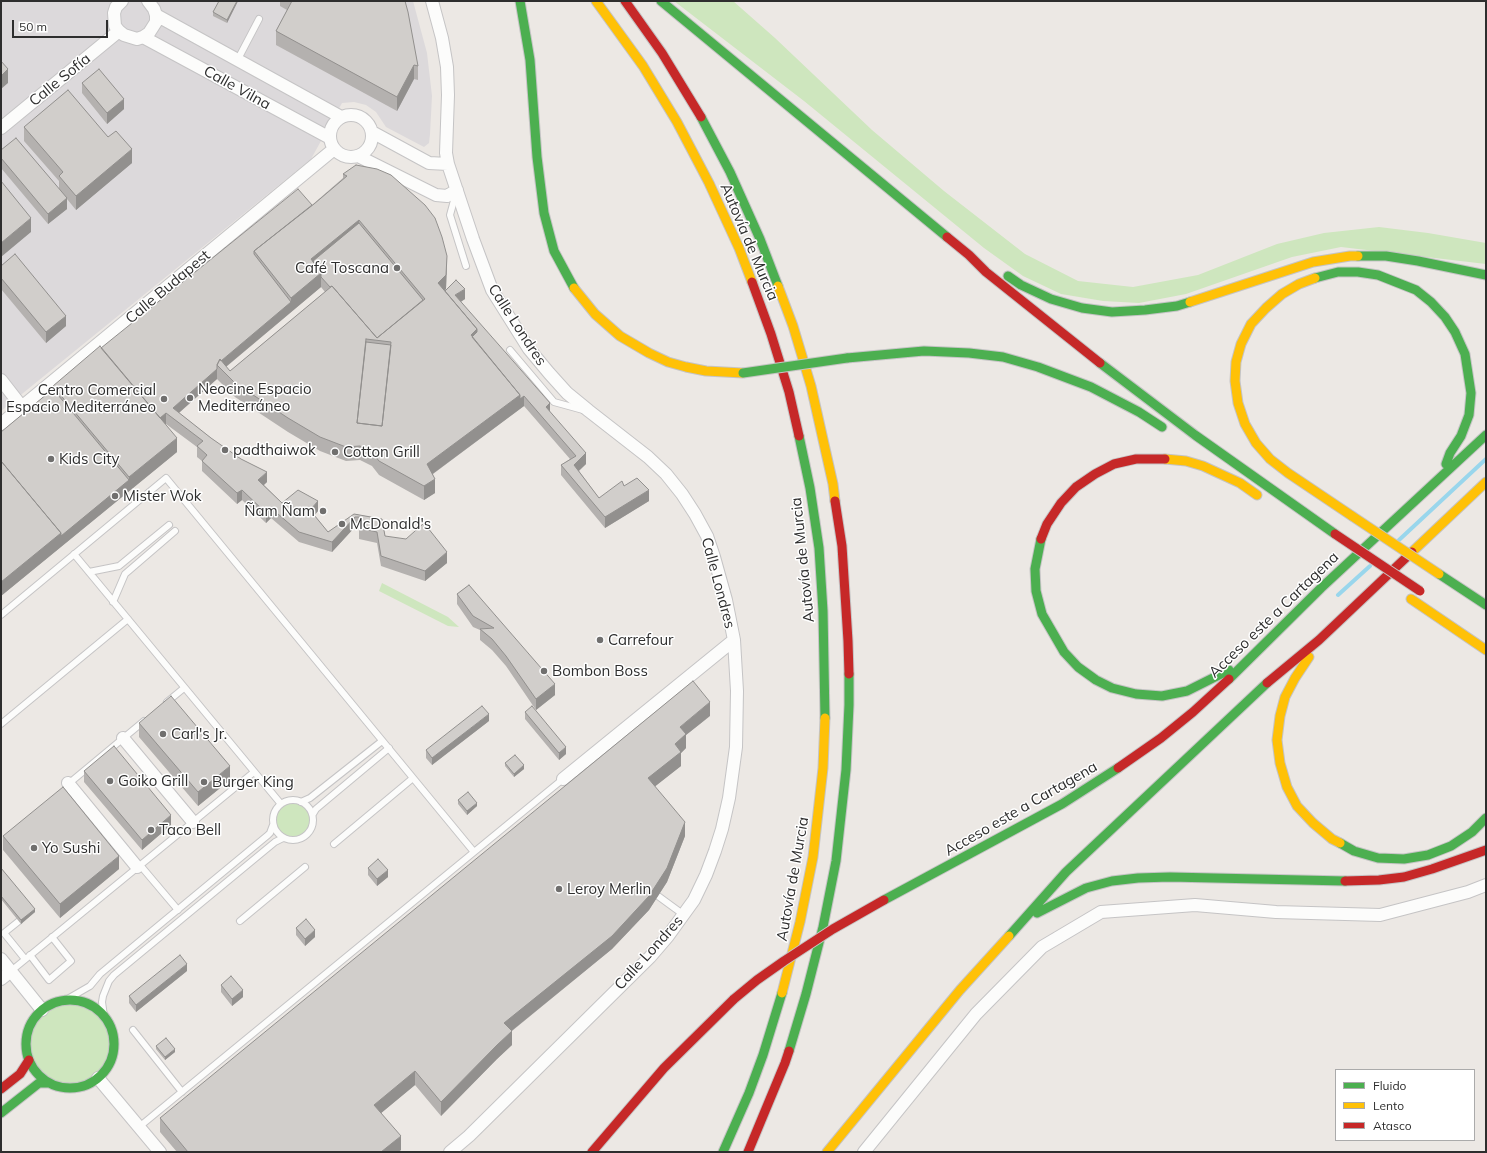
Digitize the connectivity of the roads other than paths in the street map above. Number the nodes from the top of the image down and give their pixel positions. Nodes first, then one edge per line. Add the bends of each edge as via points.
1 (148, 1) edge
2 (432, 1) edge
3 (520, 1) edge
4 (596, 1) edge
5 (625, 1) edge
6 (661, 1) edge
7 (117, 3) edge
8 (156, 15) junction
9 (259, 19) dead end
10 (118, 31) junction
11 (143, 37) junction
12 (238, 59) junction
13 (341, 117) junction
14 (1, 128) edge
15 (372, 132) junction
16 (332, 144) junction
17 (358, 156) junction
18 (448, 164) junction
19 (456, 190) junction
20 (969, 255) junction
21 (466, 266) dead end
22 (1486, 275) edge
23 (510, 350) dead end
24 (1, 380) edge
25 (22, 407) junction
26 (589, 411) junction
27 (1, 424) edge
28 (1169, 431) dead end
29 (1486, 435) edge
30 (1212, 460) dead end
31 (1440, 476) junction
32 (1486, 482) edge
33 (1240, 483) junction
34 (1265, 500) dead end
35 (169, 525) dead end
36 (175, 531) dead end
37 (74, 554) junction
38 (1346, 556) dead end
39 (1359, 564) dead end
40 (89, 572) junction
41 (1372, 573) dead end
42 (1392, 586) dead end
43 (1423, 593) dead end
44 (1408, 597) dead end
45 (113, 602) junction
46 (1486, 605) edge
47 (1, 615) edge
48 (128, 619) junction
49 (734, 640) junction
50 (1319, 640) junction
51 (1483, 648) edge
52 (1486, 656) edge
53 (1244, 663) junction
54 (184, 688) junction
55 (160, 708) edge
56 (148, 718) edge
57 (1, 724) edge
58 (123, 738) junction
59 (382, 740) junction
60 (389, 748) junction
61 (254, 772) junction
62 (413, 778) junction
63 (563, 779) joint
64 (66, 785) joint
65 (301, 802) junction
66 (281, 804) junction
67 (312, 814) junction
68 (1486, 818) edge
69 (193, 822) junction
70 (273, 825) junction
71 (283, 838) junction
72 (334, 844) dead end
73 (1486, 850) edge
74 (474, 852) junction
75 (139, 866) junction
76 (305, 867) dead end
77 (1486, 885) edge
78 (658, 896) edge
79 (178, 910) junction
80 (684, 915) junction
81 (19, 921) edge
82 (240, 921) dead end
83 (1023, 921) junction
84 (52, 937) junction
85 (27, 957) junction
86 (1, 959) edge
87 (11, 971) junction
88 (1, 979) edge
89 (64, 1001) junction
90 (42, 1010) junction
91 (104, 1016) junction
92 (133, 1030) dead end
93 (29, 1060) junction
94 (98, 1078) junction
95 (49, 1083) junction
96 (1, 1089) edge
97 (182, 1092) junction
98 (1, 1113) edge
99 (139, 1127) junction
100 (160, 1152) edge
101 (450, 1152) edge
102 (592, 1152) edge
103 (723, 1152) edge
104 (748, 1152) edge
105 (826, 1152) edge
106 (864, 1152) edge

1 - 8 street
2 - 18 street, Calle Londres via 447,66
3 - 28 main road, bridge via 530,60 537,157 548,232 554,251 572,285 595,314 620,336 668,362 706,371 743,373 847,358 924,351 1003,357 1091,387
4 - 103 main road, Autovía de Murcia via 643,66 677,122 713,189 739,248 771,334 789,392 810,488 819,548 826,705 823,768 813,857 780,1003 753,1080
5 - 104 main road, Autovía de Murcia via 662,53 698,111 730,172 760,239 793,326 811,386 833,484 842,546 848,633 849,705 845,785 836,861 806,994 784,1063
6 - 20 main road
7 - 10 street via 114,19
8 - 11 street via 153,28
8 - 12 street, Calle Vilna
9 - 12 lane
10 - 11 street via 130,38
10 - 14 street, Calle Sofía
11 - 16 street, Calle Vilna
12 - 13 street, Calle Vilna
13 - 15 street via 354,114 361,117 366,120
13 - 16 street via 334,122 330,130
15 - 17 street via 369,146
15 - 18 street via 429,163
16 - 17 street via 337,152 348,157
16 - 25 street, Calle Budapest
17 - 19 street via 436,195 447,196
18 - 19 street, Calle Londres
19 - 21 lane via 450,215
19 - 26 street, Calle Londres via 482,266 504,310 529,349 549,373 567,393
20 - 22 main road via 1051,299 1082,308 1112,312 1177,306 1313,262 1350,256 1386,256
20 - 43 main road, bridge via 986,272 1142,396 1335,534
23 - 26 lane via 554,402
24 - 25 street
25 - 27 street, Calle Budapest
26 - 49 street, Calle Londres via 666,474 696,514 714,557
29 - 31 main road, Acceso este a Cartagena
30 - 33 main road via 1225,468
31 - 46 main road, bridge via 1469,415 1471,393 1465,354 1455,332 1431,302 1416,290 1378,275 1338,272 1299,284 1282,294 1251,324 1241,344 1236,362 1235,381 1238,403 1245,424 1256,443 1270,459 1288,473
31 - 53 main road, Acceso este a Cartagena
32 - 50 main road
33 - 34 main road
33 - 53 main road via 1203,466 1180,460 1136,459 1114,464 1076,487 1061,503 1047,524 1039,544 1035,568 1036,592 1042,614 1064,652 1078,667 1112,688 1136,694 1162,696 1187,690
35 - 40 lane via 119,566
36 - 45 lane via 125,574
37 - 40 lane
37 - 47 lane
37 - 59 lane via 166,478
38 - 39 main road
40 - 45 lane
41 - 42 main road
44 - 51 main road
45 - 48 lane
48 - 54 lane
48 - 57 lane
49 - 63 street
49 - 80 street, Calle Londres via 738,719 730,798 706,875
50 - 68 main road via 1295,678 1280,716 1280,763 1287,787 1297,806 1332,839 1354,851 1378,858 1404,859 1451,846 1472,832
50 - 83 main road via 1271,679 1066,872
51 - 52 main road
53 - 102 main road, Acceso este a Cartagena, bridge via 1193,712 1161,738 1095,784 1027,824 884,900 834,929 757,980 734,999 654,1079
54 - 55 lane
54 - 61 lane
56 - 58 lane
58 - 64 lane
58 - 69 street
59 - 60 lane
59 - 65 lane via 310,798
60 - 62 lane
60 - 67 lane
61 - 66 lane
61 - 69 lane
62 - 72 lane
62 - 74 lane
63 - 74 lane
64 - 75 street
65 - 66 lane via 290,800
65 - 67 lane via 308,806
66 - 70 lane via 274,814
67 - 71 lane via 314,822 306,836 295,840
69 - 75 lane
70 - 71 lane
70 - 79 lane via 268,835
71 - 91 lane via 114,975 103,996
73 - 83 main road via 1404,877 1379,880 1348,882 1170,877 1112,881 1086,888
74 - 97 lane
75 - 79 lane
75 - 84 lane
76 - 82 lane
77 - 106 street via 1380,915 1276,912 1195,905 1101,912 1042,947 976,1014
78 - 80 lane
79 - 89 lane via 100,974 90,986
80 - 101 street, Calle Londres via 650,956
81 - 85 lane via 4,933
83 - 105 main road via 960,990
84 - 85 lane
84 - 85 lane via 72,960 49,980
85 - 87 lane
86 - 87 street
87 - 88 street
87 - 90 street
89 - 90 main road
89 - 91 main road via 89,1004
90 - 93 main road via 27,1034 26,1049
91 - 94 main road via 113,1035 114,1051 108,1066
92 - 97 lane
93 - 95 main road via 38,1074
93 - 96 main road via 20,1074
94 - 95 main road via 85,1086 77,1087 62,1087
94 - 99 street
95 - 98 main road via 39,1083
97 - 99 lane
99 - 100 street

